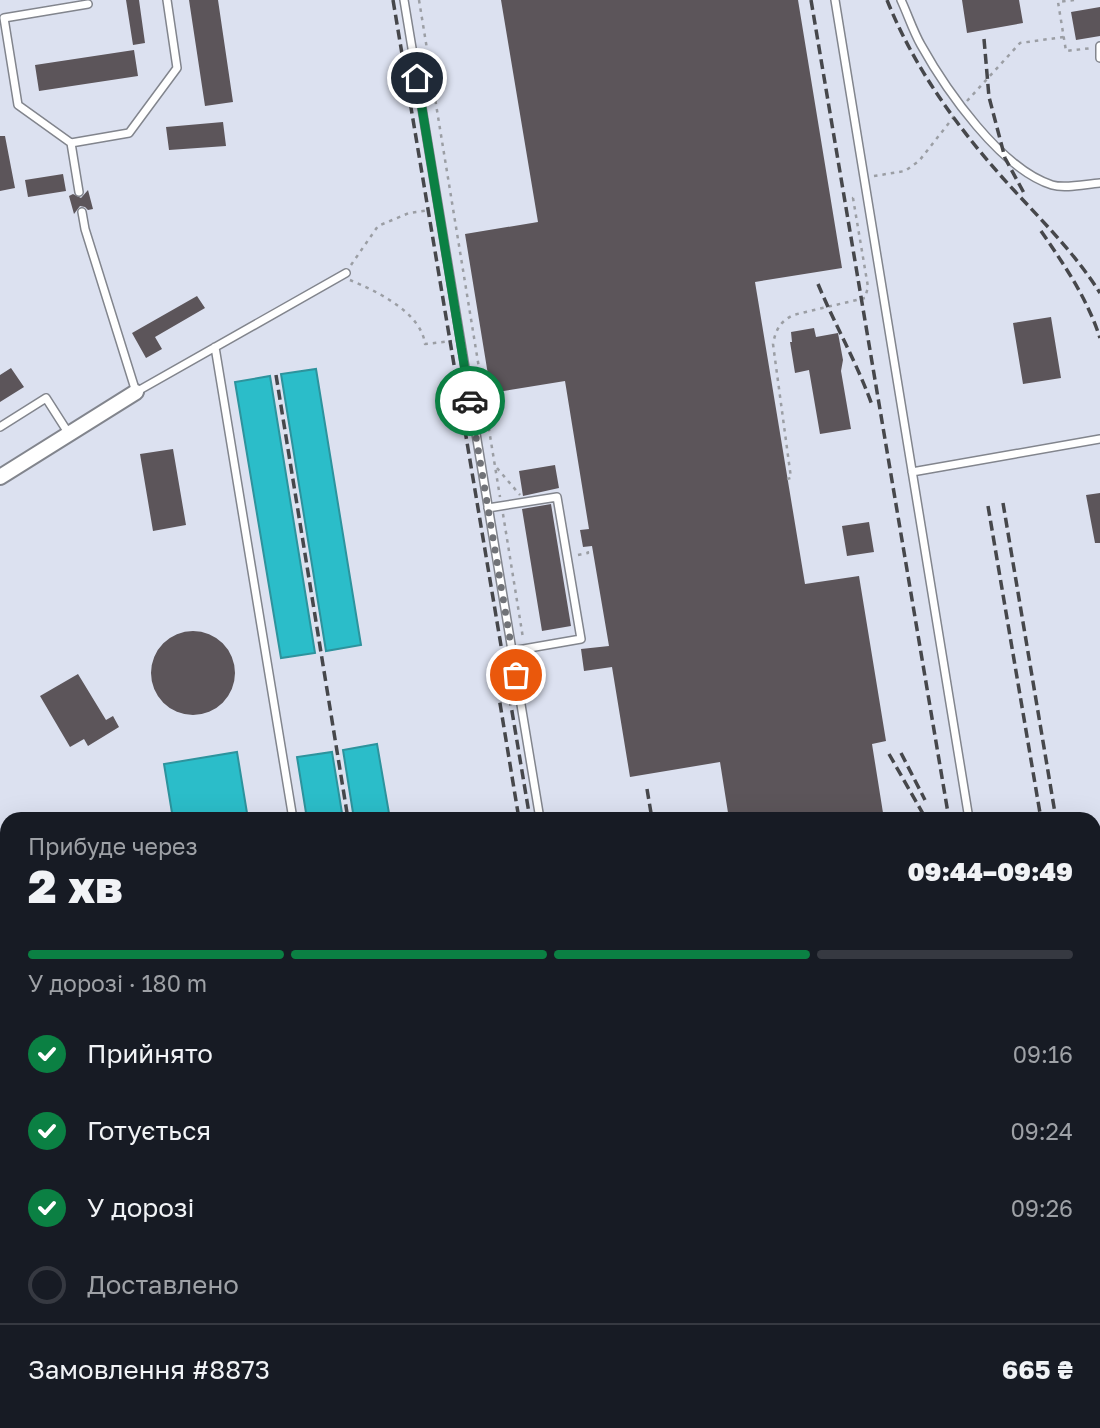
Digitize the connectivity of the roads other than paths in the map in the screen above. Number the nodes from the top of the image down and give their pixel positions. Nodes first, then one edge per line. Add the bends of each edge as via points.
1 (167, 0) edge
2 (404, 0) edge
3 (835, 0) edge
4 (901, 0) edge
5 (88, 4) dead end
6 (1099, 47) edge
7 (1100, 58) edge
8 (71, 143) junction
9 (1100, 183) edge
10 (79, 192) dead end
11 (82, 212) dead end
12 (348, 276) road end
13 (215, 347) junction
14 (136, 392) junction
15 (0, 427) edge
16 (69, 434) junction
17 (1100, 439) edge
18 (912, 472) junction
19 (0, 477) edge
20 (488, 508) junction
21 (512, 651) junction
22 (292, 812) edge
23 (540, 812) edge
24 (968, 812) edge

1 - 8 lane via 177,68 129,133
2 - 20 lane
3 - 18 lane
4 - 9 lane via 920,44 1005,158 1028,176 1055,186
5 - 8 lane via 4,18 19,105
6 - 7 lane
8 - 10 lane
11 - 14 lane
12 - 13 lane
13 - 14 lane
13 - 22 lane
14 - 16 street
15 - 16 lane via 46,398
16 - 19 street
17 - 18 lane
18 - 24 lane
20 - 21 lane
20 - 21 lane via 557,497 581,639
21 - 23 lane

